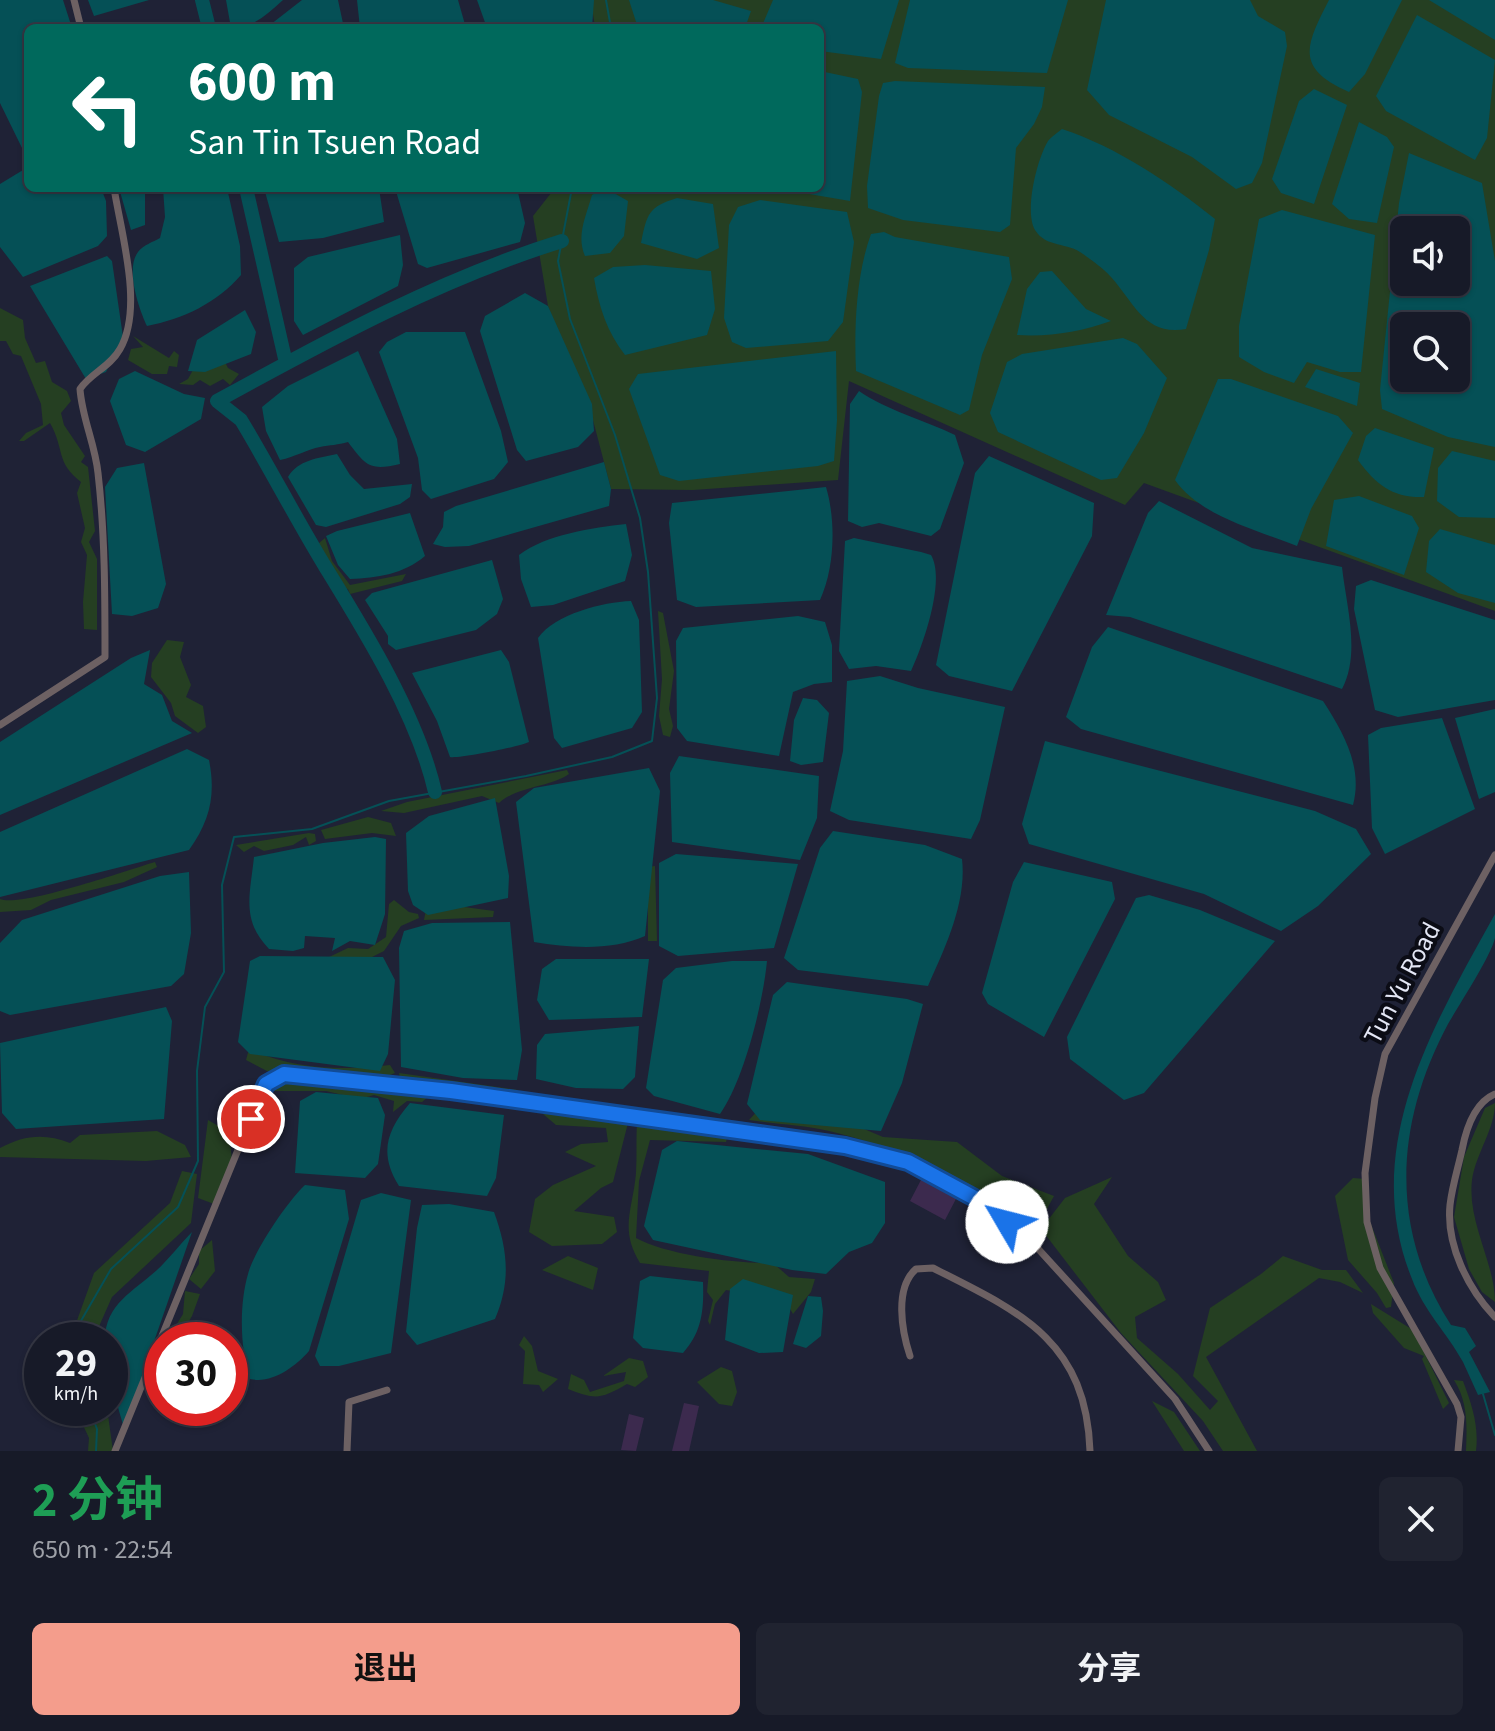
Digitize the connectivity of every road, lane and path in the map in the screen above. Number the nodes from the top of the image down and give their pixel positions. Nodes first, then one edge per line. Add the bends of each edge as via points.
1 (74, 0) edge
2 (80, 24) edge
3 (115, 192) edge
4 (0, 725) edge
5 (1495, 855) edge
6 (1495, 1094) edge
7 (1495, 1317) edge
8 (910, 1356) dead end
9 (387, 1390) dead end
10 (115, 1451) edge
11 (347, 1451) edge
12 (1090, 1451) edge
13 (1209, 1451) edge
14 (1458, 1451) edge

1 - 2 street
3 - 4 street via 131,298 129,329 109,364 80,389 98,475 105,657
5 - 14 street, Tun Yu Road via 1385,1054 1365,1173 1367,1222 1380,1268 1457,1404
6 - 7 street via 1476,1110 1465,1137 1450,1220 1468,1281
8 - 12 street via 901,1328 906,1282 916,1269 933,1268 1027,1318 1043,1332 1079,1388
9 - 11 street via 349,1402
10 - 13 street via 262,1091 284,1074 451,1091 845,1146 908,1162 982,1202 1031,1241 1175,1399

